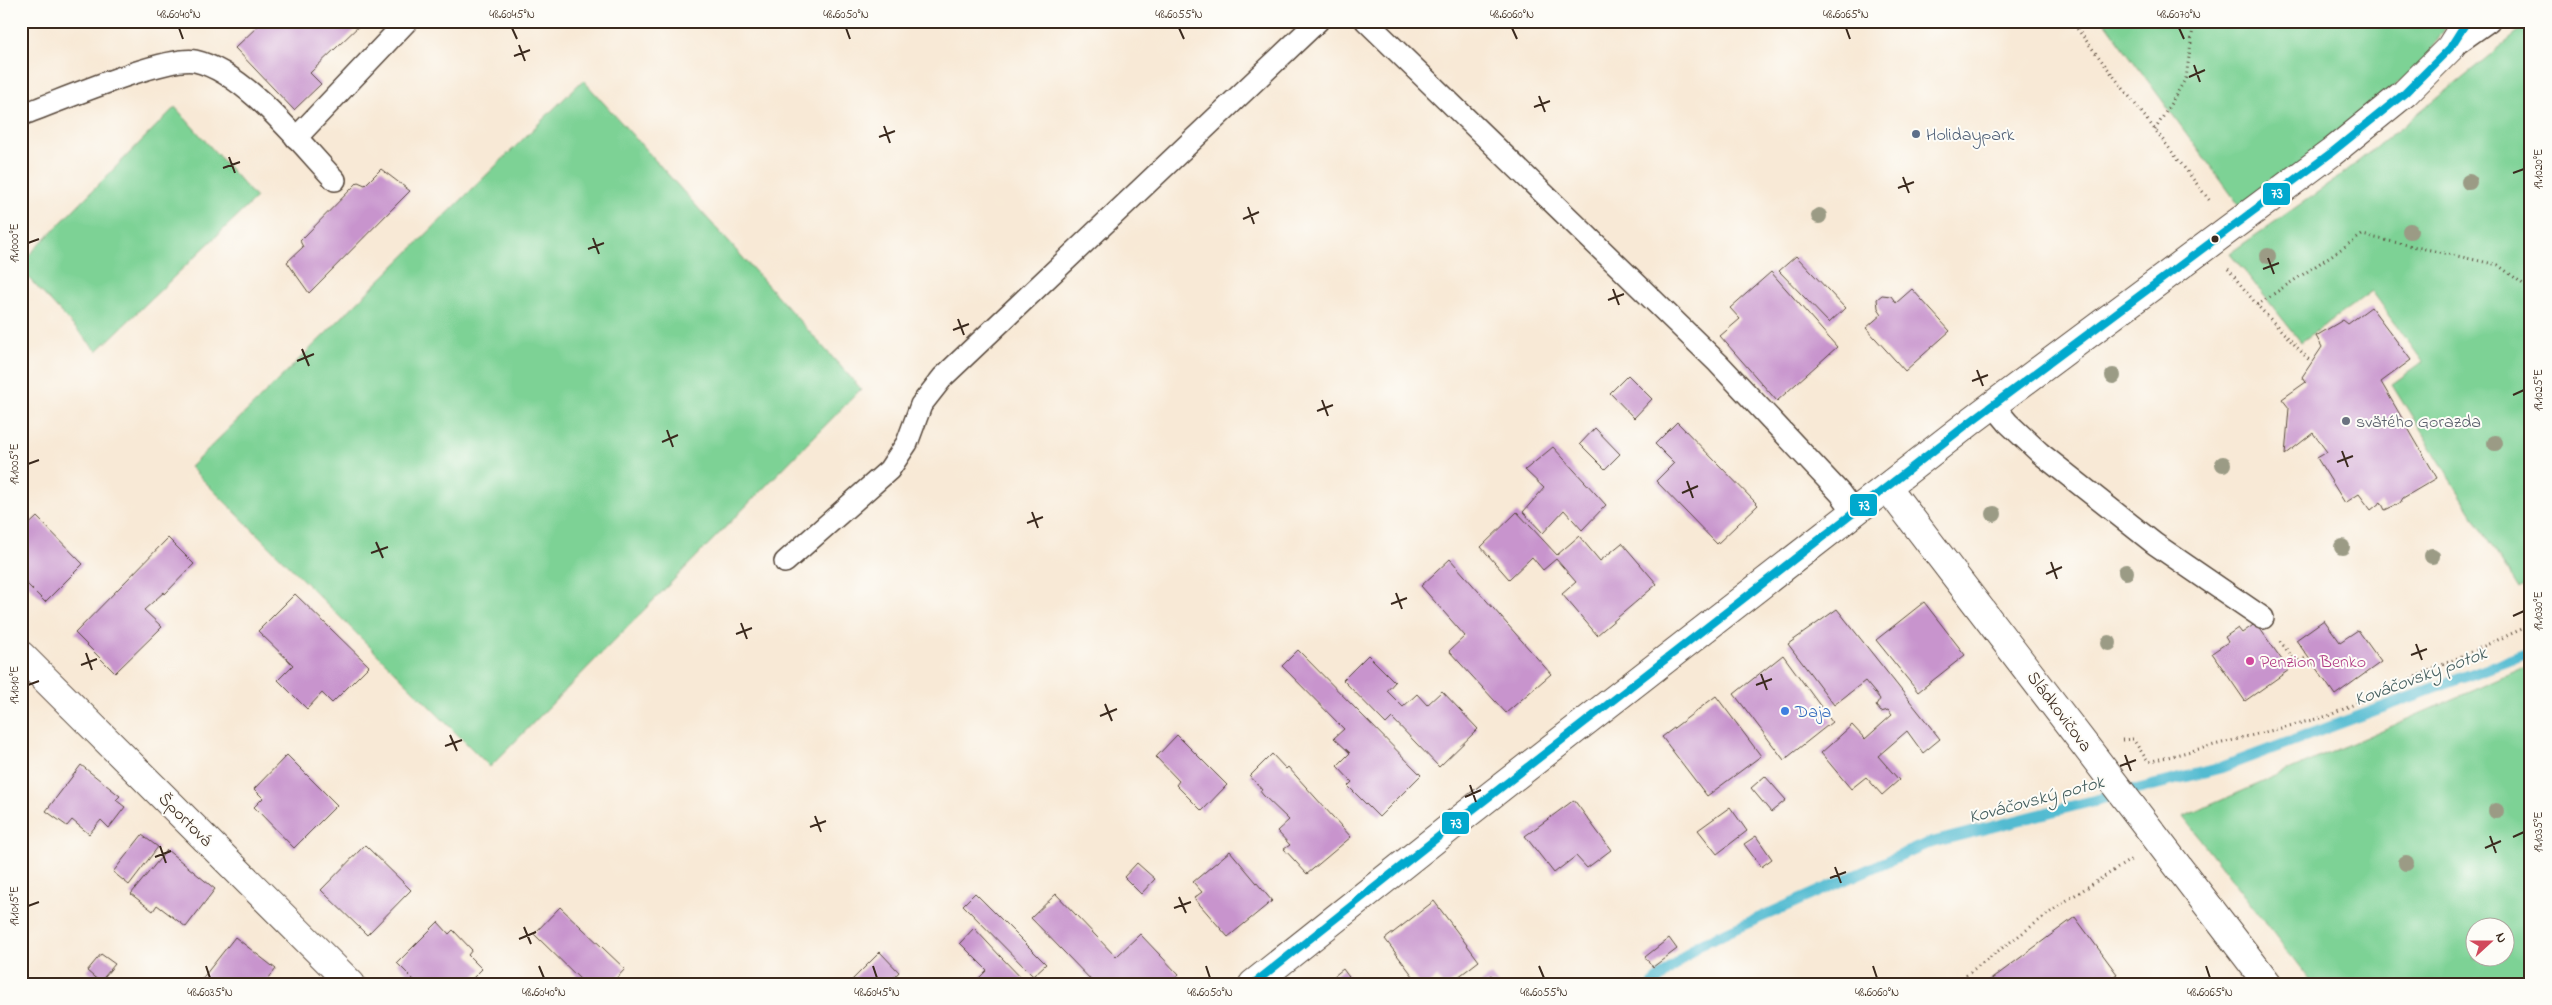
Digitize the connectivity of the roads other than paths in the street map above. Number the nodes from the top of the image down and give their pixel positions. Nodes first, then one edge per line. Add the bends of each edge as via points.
1 (407, 21) edge
2 (1318, 21) edge
3 (1366, 21) edge
4 (2468, 21) edge
5 (2489, 21) edge
6 (2450, 48) junction
7 (21, 115) edge
8 (296, 138) junction
9 (335, 180) dead end
10 (1993, 405) junction
11 (1887, 487) junction
12 (1854, 512) junction
13 (785, 562) dead end
14 (2263, 618) road end
15 (21, 655) edge
16 (2263, 982) edge
17 (351, 984) edge
18 (1253, 984) edge

1 - 8 lane
2 - 13 lane via 942,377 921,405 907,443 889,470
3 - 12 lane via 1718,363
4 - 6 street
5 - 6 lane
6 - 10 street via 2405,93 2221,237
7 - 8 lane via 167,62 193,61 216,68 246,88
8 - 9 lane
10 - 11 street
10 - 14 lane via 2008,424 2040,452 2155,544
11 - 12 street
11 - 16 street, Sládkovičova
12 - 18 street
15 - 17 street, Športová

